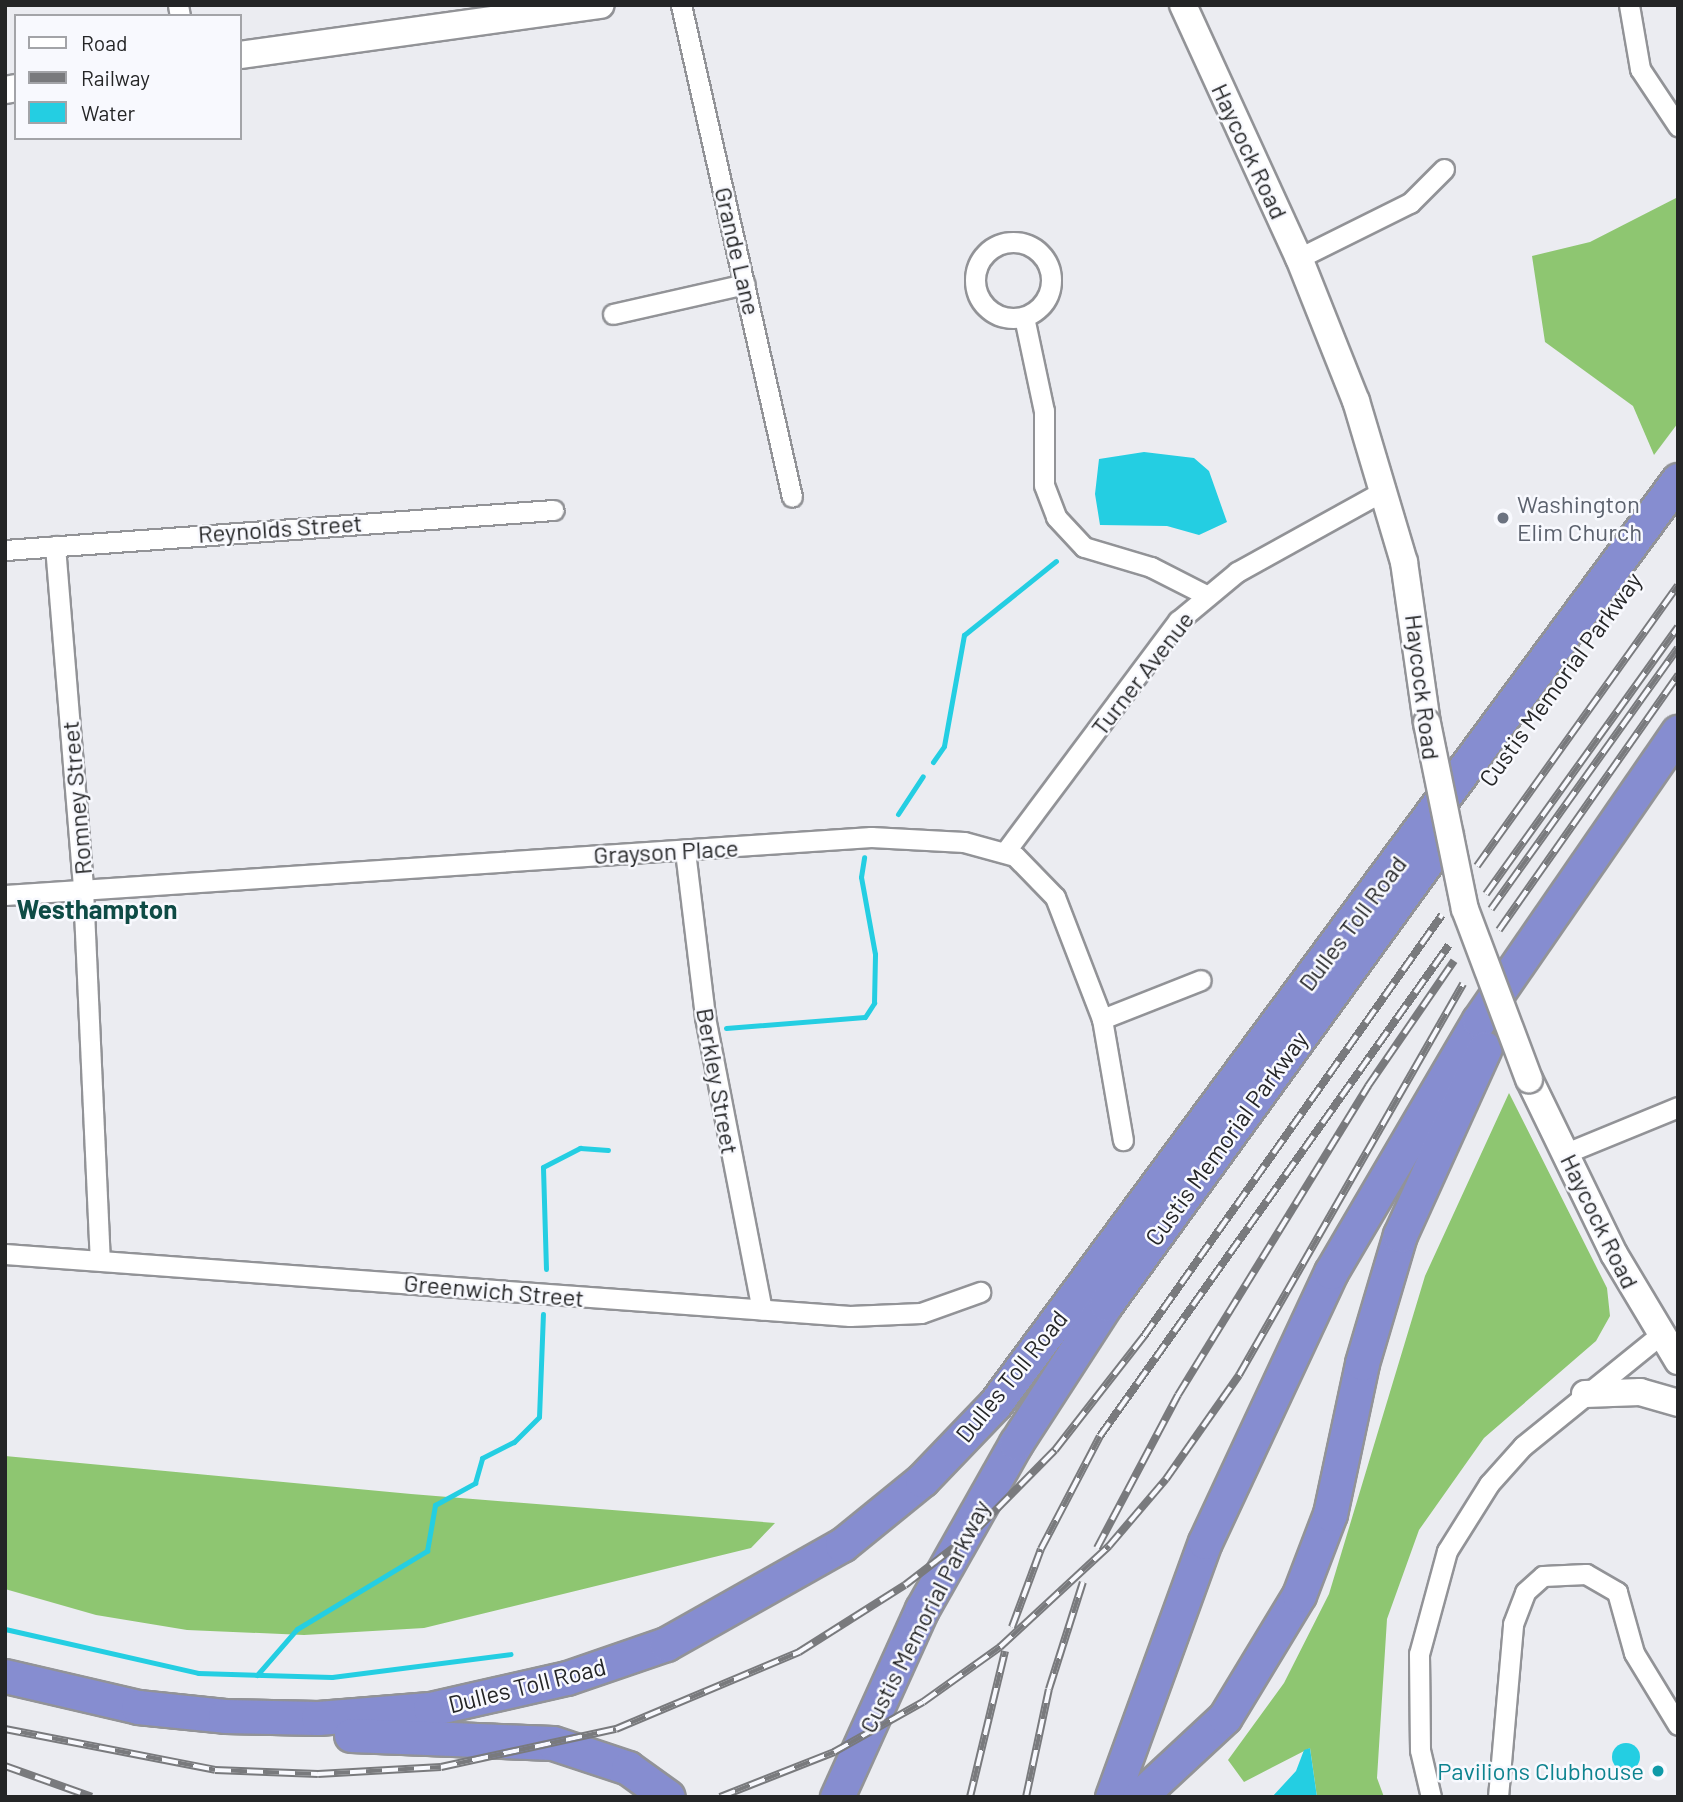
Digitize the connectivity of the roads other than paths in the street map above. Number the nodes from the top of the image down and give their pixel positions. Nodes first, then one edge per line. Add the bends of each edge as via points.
1 (601, 5) edge
2 (681, 5) edge
3 (1183, 5) edge
4 (1629, 5) edge
5 (572, 6) edge
6 (242, 55) edge
7 (1678, 126) edge
8 (1444, 169) dead end
9 (1300, 258) junction
10 (746, 284) junction
11 (613, 314) dead end
12 (1024, 317) dead end
13 (1678, 480) edge
14 (1385, 490) junction
15 (792, 497) dead end
16 (554, 510) dead end
17 (1678, 517) edge
18 (55, 546) junction
19 (5, 550) edge
20 (1206, 594) junction
21 (1678, 732) edge
22 (685, 851) junction
23 (1005, 852) junction
24 (83, 889) junction
25 (5, 895) edge
26 (1201, 980) dead end
27 (1102, 1019) junction
28 (1678, 1107) edge
29 (1123, 1140) dead end
30 (1566, 1153) junction
31 (5, 1254) edge
32 (100, 1260) junction
33 (980, 1292) dead end
34 (762, 1309) junction
35 (1658, 1336) junction
36 (1678, 1361) edge
37 (1585, 1394) junction
38 (1678, 1403) edge
39 (5, 1676) edge
40 (138, 1707) junction
41 (1678, 1725) edge
42 (668, 1797) edge
43 (837, 1797) edge
44 (1112, 1797) edge
45 (1139, 1797) edge
46 (1431, 1797) edge
47 (1498, 1797) edge

1 - 5 main road
2 - 10 street, Grande Lane
3 - 9 main road, Haycock Road
4 - 7 street via 1640,69
5 - 6 main road
8 - 9 street via 1410,203
9 - 14 main road, Haycock Road
10 - 11 street
10 - 15 street, Grande Lane
12 - 20 street via 1044,411 1044,485 1056,517 1084,547 1151,566
13 - 40 highway, Dulles Toll Road via 995,1404 869,1525 814,1565 697,1629 545,1684 467,1703 357,1716 261,1718
14 - 20 street, Turner Avenue
14 - 30 main road, Haycock Road, bridge via 1412,603 1427,723 1465,909 1530,1079
16 - 18 street, Reynolds Street
17 - 43 highway, Custis Memorial Parkway via 1070,1357 922,1609
18 - 19 street, Reynolds Street
18 - 24 street, Romney Street
20 - 23 street, Turner Avenue via 1178,621
21 - 44 highway via 1479,1020 1331,1272 1199,1555
21 - 45 highway via 1615,850 1490,1040 1442,1131 1379,1298 1319,1548 1279,1636 1225,1717
22 - 23 street, Grayson Place via 871,837 936,838
22 - 24 street, Grayson Place
22 - 34 street, Berkley Street via 705,1017
23 - 27 street, Grayson Place via 1031,867 1055,897
24 - 25 street, Grayson Place
24 - 32 street, Romney Street
26 - 27 street
27 - 29 street, Grayson Place
28 - 30 street
30 - 35 main road, Haycock Road
31 - 32 street, Greenwich Street
32 - 34 street, Greenwich Street
33 - 34 street, Greenwich Street via 921,1314
35 - 36 main road, Haycock Road
35 - 37 street
37 - 38 main road via 1640,1392
37 - 46 street via 1489,1484 1453,1539 1432,1590 1417,1703
39 - 40 highway, Dulles Toll Road
40 - 42 highway via 263,1732 553,1743 628,1768
41 - 47 street via 1634,1653 1617,1592 1586,1574 1543,1576 1525,1592 1513,1624

